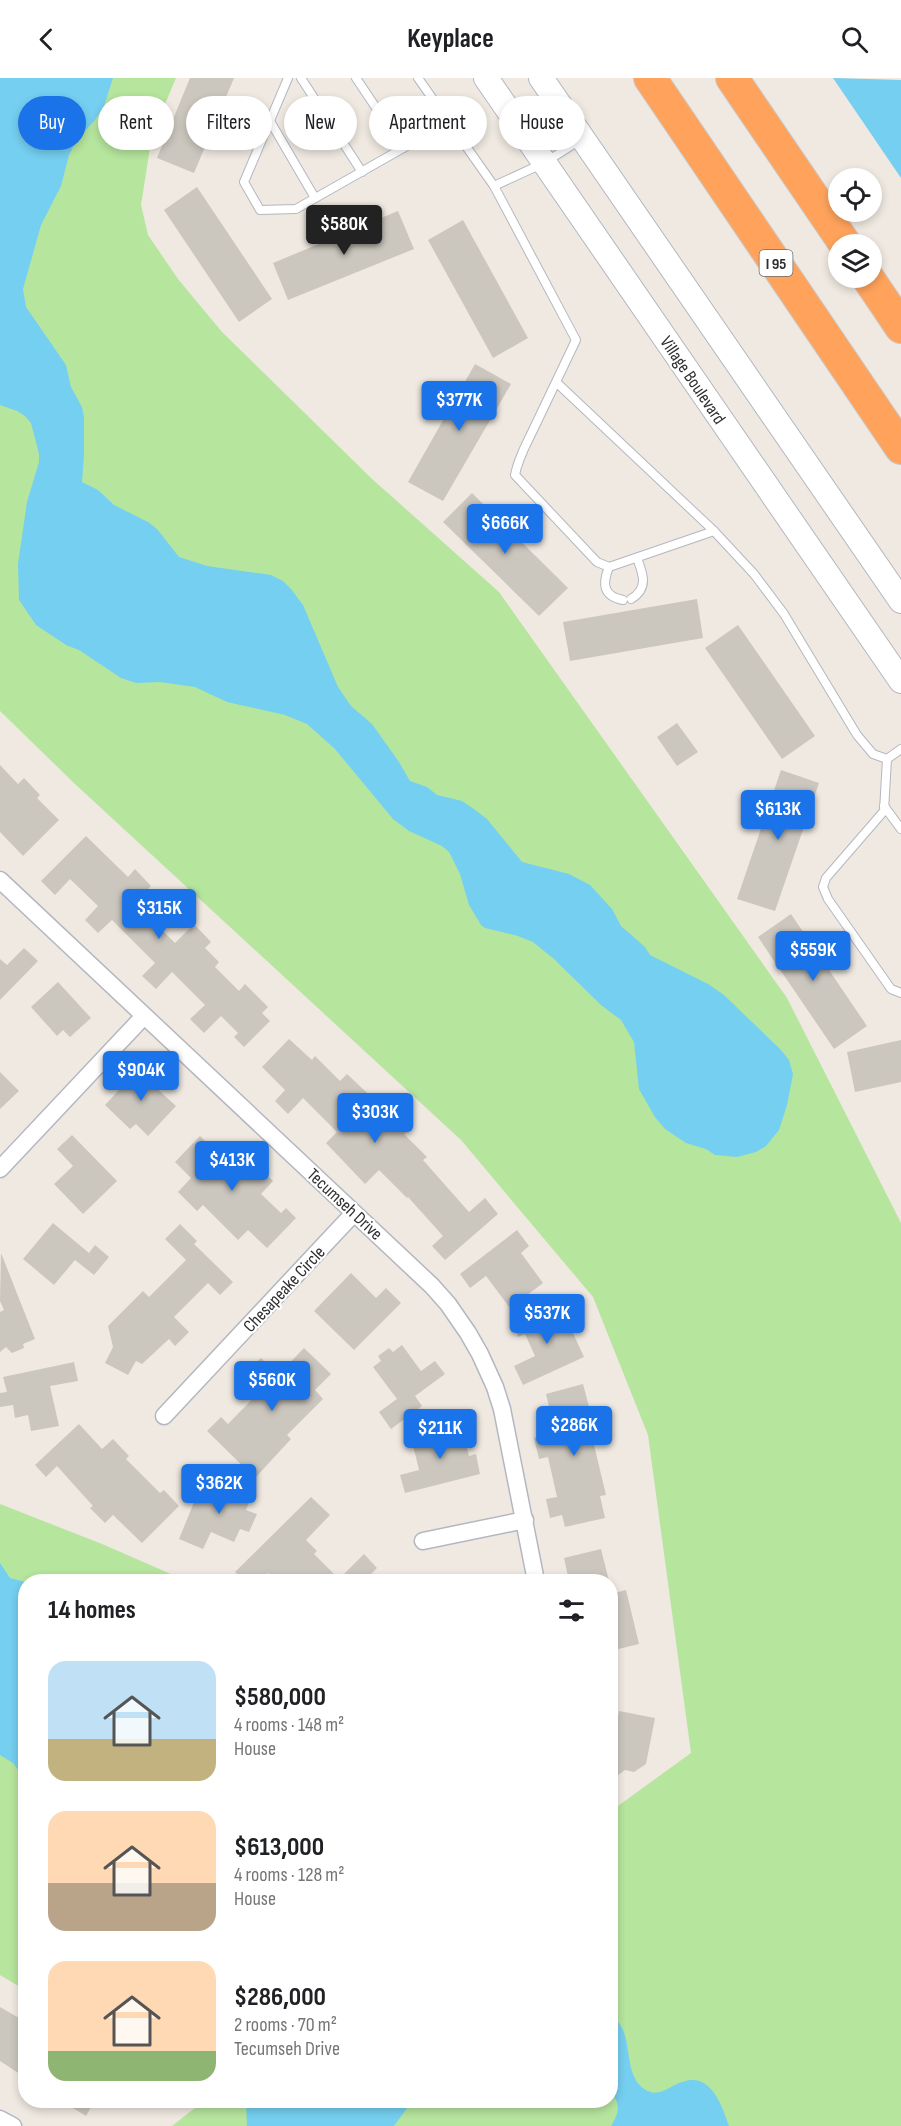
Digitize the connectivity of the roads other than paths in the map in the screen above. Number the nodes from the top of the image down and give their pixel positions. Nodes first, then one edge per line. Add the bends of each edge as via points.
1 (288, 78) edge
2 (301, 78) edge
3 (356, 78) edge
4 (418, 78) edge
5 (486, 78) edge
6 (541, 78) edge
7 (650, 78) edge
8 (732, 78) edge
9 (431, 96) edge
10 (553, 96) edge
11 (369, 97) edge
12 (272, 116) edge
13 (272, 124) edge
14 (585, 142) edge
15 (258, 150) edge
16 (400, 150) edge
17 (469, 150) edge
18 (564, 150) edge
19 (544, 163) junction
20 (362, 172) junction
21 (494, 186) junction
22 (315, 198) junction
23 (838, 234) edge
24 (875, 288) edge
25 (901, 327) edge
26 (556, 382) junction
27 (901, 448) edge
28 (714, 531) junction
29 (637, 558) junction
30 (609, 567) junction
31 (901, 601) edge
32 (901, 681) edge
33 (901, 749) edge
34 (887, 759) junction
35 (884, 805) junction
36 (901, 829) edge
37 (0, 880) edge
38 (901, 993) edge
39 (144, 1016) junction
40 (0, 1168) edge
41 (354, 1213) junction
42 (164, 1416) dead end
43 (525, 1520) junction
44 (423, 1541) dead end
45 (535, 1574) edge
46 (0, 2119) edge
47 (13, 2126) edge

1 - 12 lane
2 - 20 lane
3 - 11 lane
4 - 9 lane
5 - 19 street, Village Boulevard
6 - 10 street
7 - 27 highway, I 95
8 - 23 highway
13 - 22 lane
14 - 31 street
15 - 22 lane via 244,182 260,210 296,209
16 - 20 lane
17 - 21 lane
18 - 19 lane
19 - 21 lane
19 - 32 street, Village Boulevard
20 - 22 lane
21 - 26 lane via 576,340
24 - 25 highway
26 - 28 lane
26 - 30 lane via 515,475 597,562
28 - 29 lane
28 - 34 lane via 754,573 784,614 857,735 873,754
29 - 30 lane
29 - 30 lane via 644,578 642,587 627,599 615,598 605,588
33 - 34 lane
34 - 35 lane
35 - 36 lane
35 - 38 lane via 884,811 826,878 823,887 891,990
37 - 39 street, Tecumseh Drive
39 - 40 street
39 - 41 street, Tecumseh Drive
41 - 42 street, Chesapeake Circle
41 - 43 street, Tecumseh Drive via 432,1286 480,1354 502,1409
43 - 44 street
43 - 45 street, Tecumseh Drive
46 - 47 street

